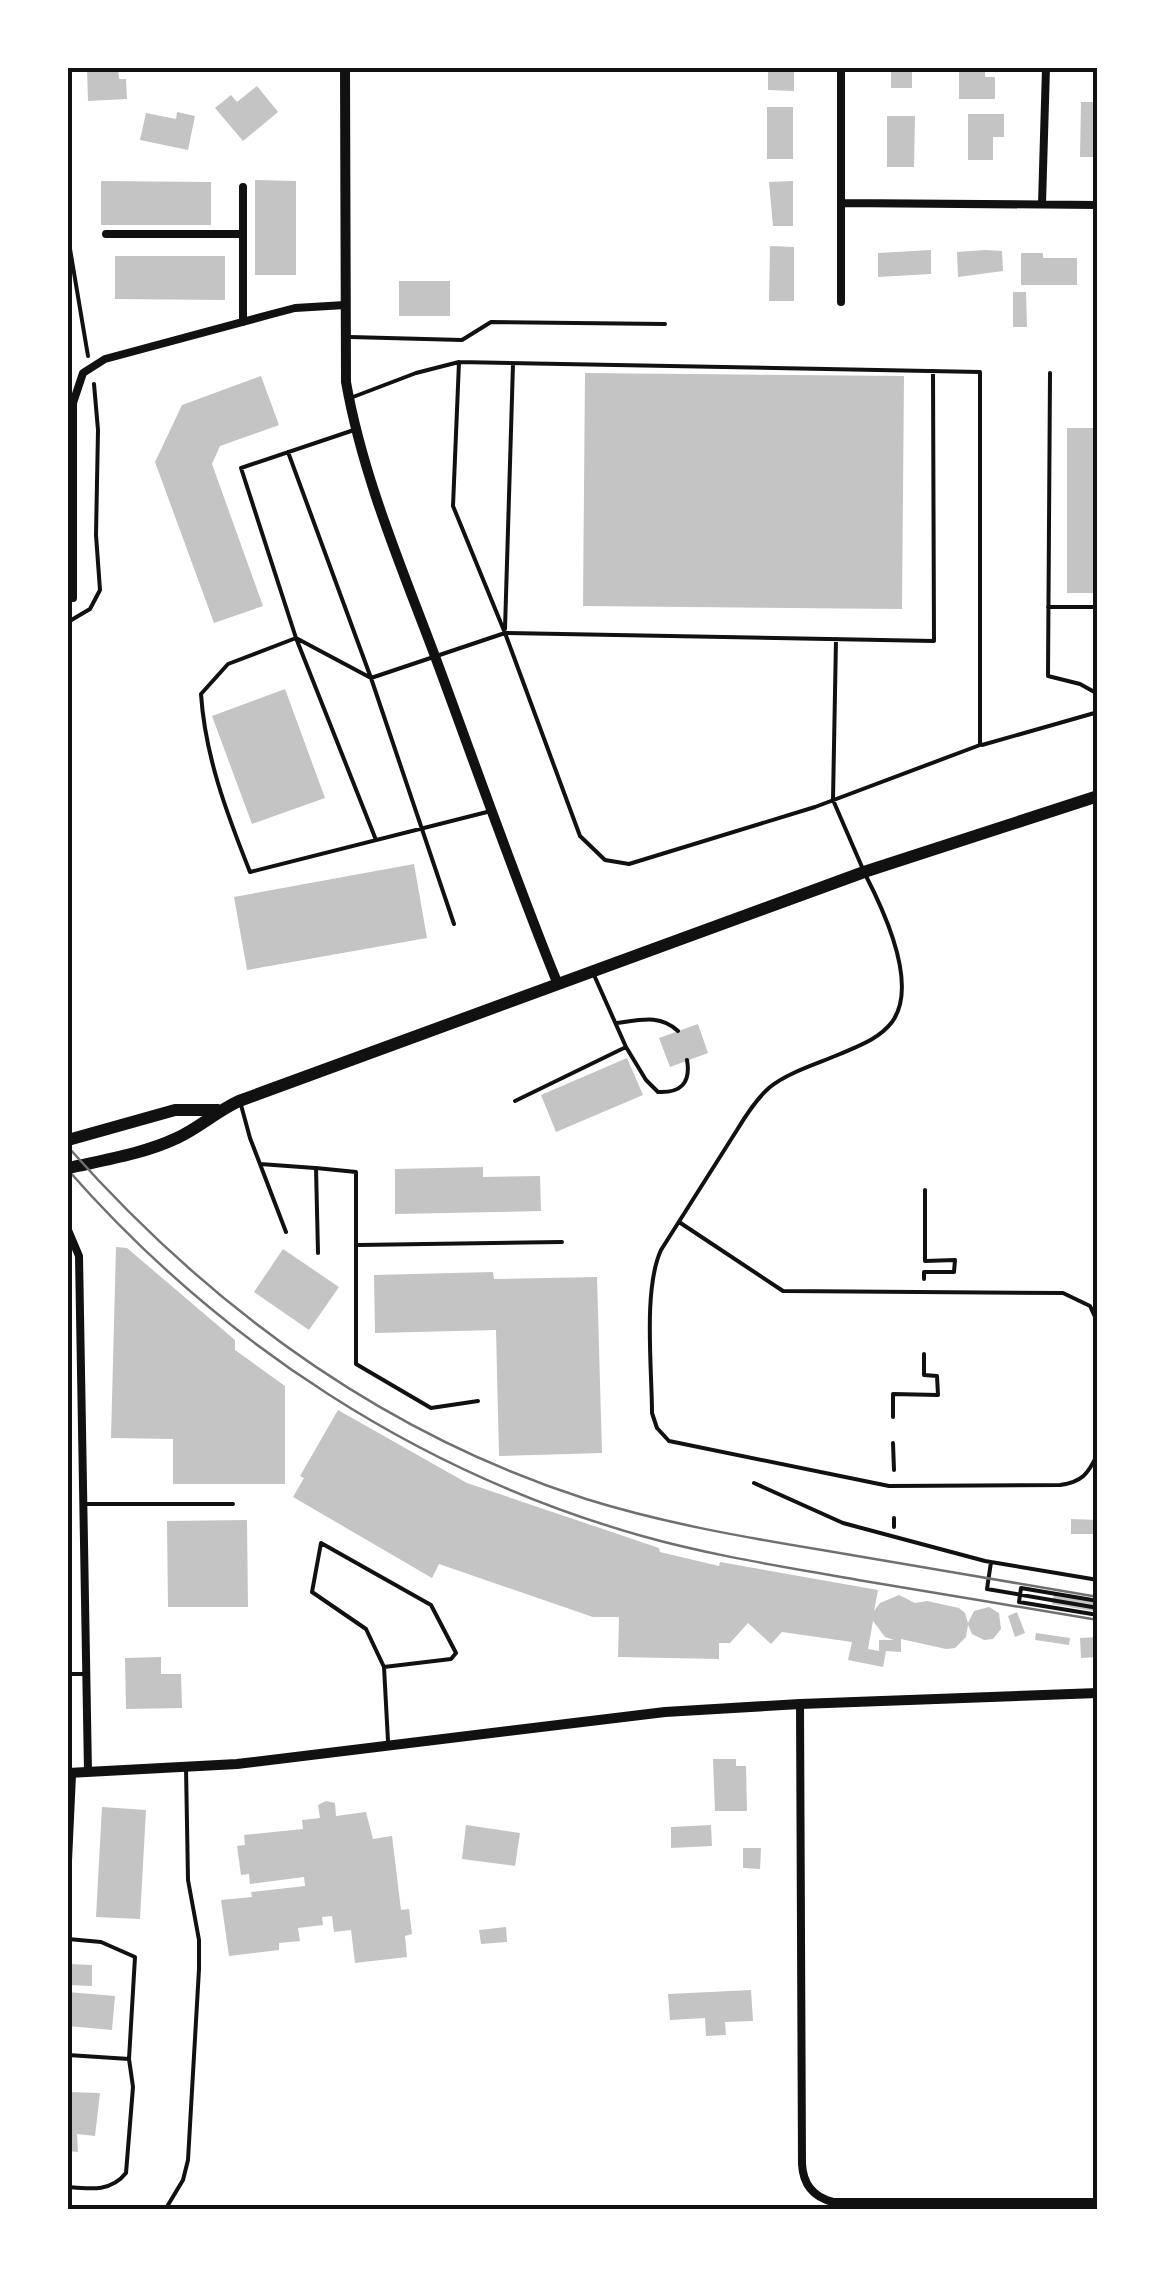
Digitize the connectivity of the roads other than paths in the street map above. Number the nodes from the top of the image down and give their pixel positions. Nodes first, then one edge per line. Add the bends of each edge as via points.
1 (345, 68) edge
2 (841, 68) edge
3 (1046, 68) edge
4 (243, 187) dead end
5 (842, 204) junction
6 (1042, 204) junction
7 (1098, 205) edge
8 (106, 234) dead end
9 (243, 234) junction
10 (841, 302) dead end
11 (345, 305) junction
12 (242, 322) junction
13 (665, 324) dead end
14 (346, 337) junction
15 (459, 362) junction
16 (514, 364) junction
17 (933, 371) junction
18 (1050, 374) dead end
19 (349, 398) junction
20 (70, 430) edge
21 (355, 430) junction
22 (288, 452) junction
23 (70, 537) edge
24 (73, 598) dead end
25 (1048, 607) junction
26 (1098, 607) edge
27 (505, 633) junction
28 (296, 638) junction
29 (836, 639) junction
30 (435, 656) junction
31 (372, 678) junction
32 (1098, 694) edge
33 (1098, 712) edge
34 (980, 745) junction
35 (1098, 796) edge
36 (833, 800) junction
37 (492, 810) junction
38 (424, 828) junction
39 (376, 840) junction
40 (864, 872) junction
41 (454, 924) dead end
42 (592, 970) junction
43 (557, 982) junction
44 (615, 1024) junction
45 (678, 1031) dead end
46 (626, 1047) junction
47 (687, 1060) dead end
48 (515, 1100) dead end
49 (239, 1101) junction
50 (218, 1110) junction
51 (68, 1140) edge
52 (260, 1164) junction
53 (68, 1168) edge
54 (316, 1168) junction
55 (679, 1222) junction
56 (68, 1230) edge
57 (286, 1232) dead end
58 (562, 1242) dead end
59 (358, 1245) junction
60 (318, 1254) dead end
61 (478, 1401) dead end
62 (82, 1504) junction
63 (233, 1504) dead end
64 (384, 1667) junction
65 (68, 1674) edge
66 (85, 1674) junction
67 (1098, 1693) edge
68 (800, 1704) junction
69 (388, 1746) junction
70 (186, 1766) junction
71 (71, 1772) edge
72 (88, 1772) junction
73 (68, 1904) edge
74 (68, 1939) edge
75 (68, 2055) edge
76 (129, 2059) junction
77 (68, 2187) edge
78 (1098, 2202) edge
79 (165, 2210) edge

1 - 11 street
2 - 5 street
3 - 6 street
4 - 9 street
5 - 6 street
5 - 10 street
6 - 7 street
8 - 9 street
9 - 12 street
11 - 12 street via 295,308
11 - 14 street
12 - 20 street via 90,367 78,381
13 - 14 lane via 491,322 462,340
14 - 19 street
15 - 16 lane
15 - 19 lane
15 - 27 lane via 453,506
16 - 17 lane
16 - 27 lane
17 - 29 lane via 934,641
17 - 34 lane via 980,372
18 - 25 lane
19 - 21 street
20 - 23 street
21 - 22 lane
21 - 30 street
22 - 28 lane via 241,468
22 - 31 lane
23 - 24 street
25 - 26 lane
25 - 32 lane via 1048,676
27 - 29 lane
27 - 30 lane
27 - 36 lane via 580,836 605,860 629,864
28 - 31 lane
28 - 39 lane
28 - 39 lane via 228,664 201,694 224,808 250,872
29 - 36 lane
30 - 31 lane
30 - 37 street
31 - 38 lane
33 - 34 lane
34 - 36 lane
35 - 40 main road
36 - 40 lane
37 - 38 lane
37 - 43 street
38 - 39 lane
38 - 41 lane
40 - 42 main road
40 - 55 lane via 899,962 894,1019 868,1041 772,1085
42 - 43 main road
42 - 44 lane
43 - 49 main road
44 - 45 lane via 649,1018
44 - 46 lane
46 - 47 lane via 658,1092 685,1086
46 - 48 lane
49 - 50 main road
49 - 52 lane
50 - 51 main road via 175,1110
50 - 53 main road via 180,1138
52 - 54 lane
52 - 57 lane
54 - 59 lane via 356,1172
54 - 60 lane
55 - 55 lane via 655,1265 652,1286 652,1413 669,1441 889,1486 1060,1484 1089,1473 1096,1454 1096,1319 1090,1306 1063,1293 784,1291
56 - 62 street via 79,1256
58 - 59 lane
59 - 61 lane via 356,1364 431,1408
62 - 63 lane
62 - 66 street
64 - 64 lane via 451,1660 456,1653 431,1605 321,1543 312,1592 366,1630
64 - 69 lane
65 - 66 lane
66 - 72 street
67 - 68 street
68 - 69 street via 665,1712
68 - 78 street via 802,2164 810,2190 833,2202
69 - 70 street
70 - 72 street
70 - 79 lane via 187,1865 199,1968 188,2160
71 - 72 street
71 - 73 lane
74 - 76 lane via 101,1942 135,1957
75 - 76 lane
76 - 77 lane via 134,2086 126,2174 104,2188

